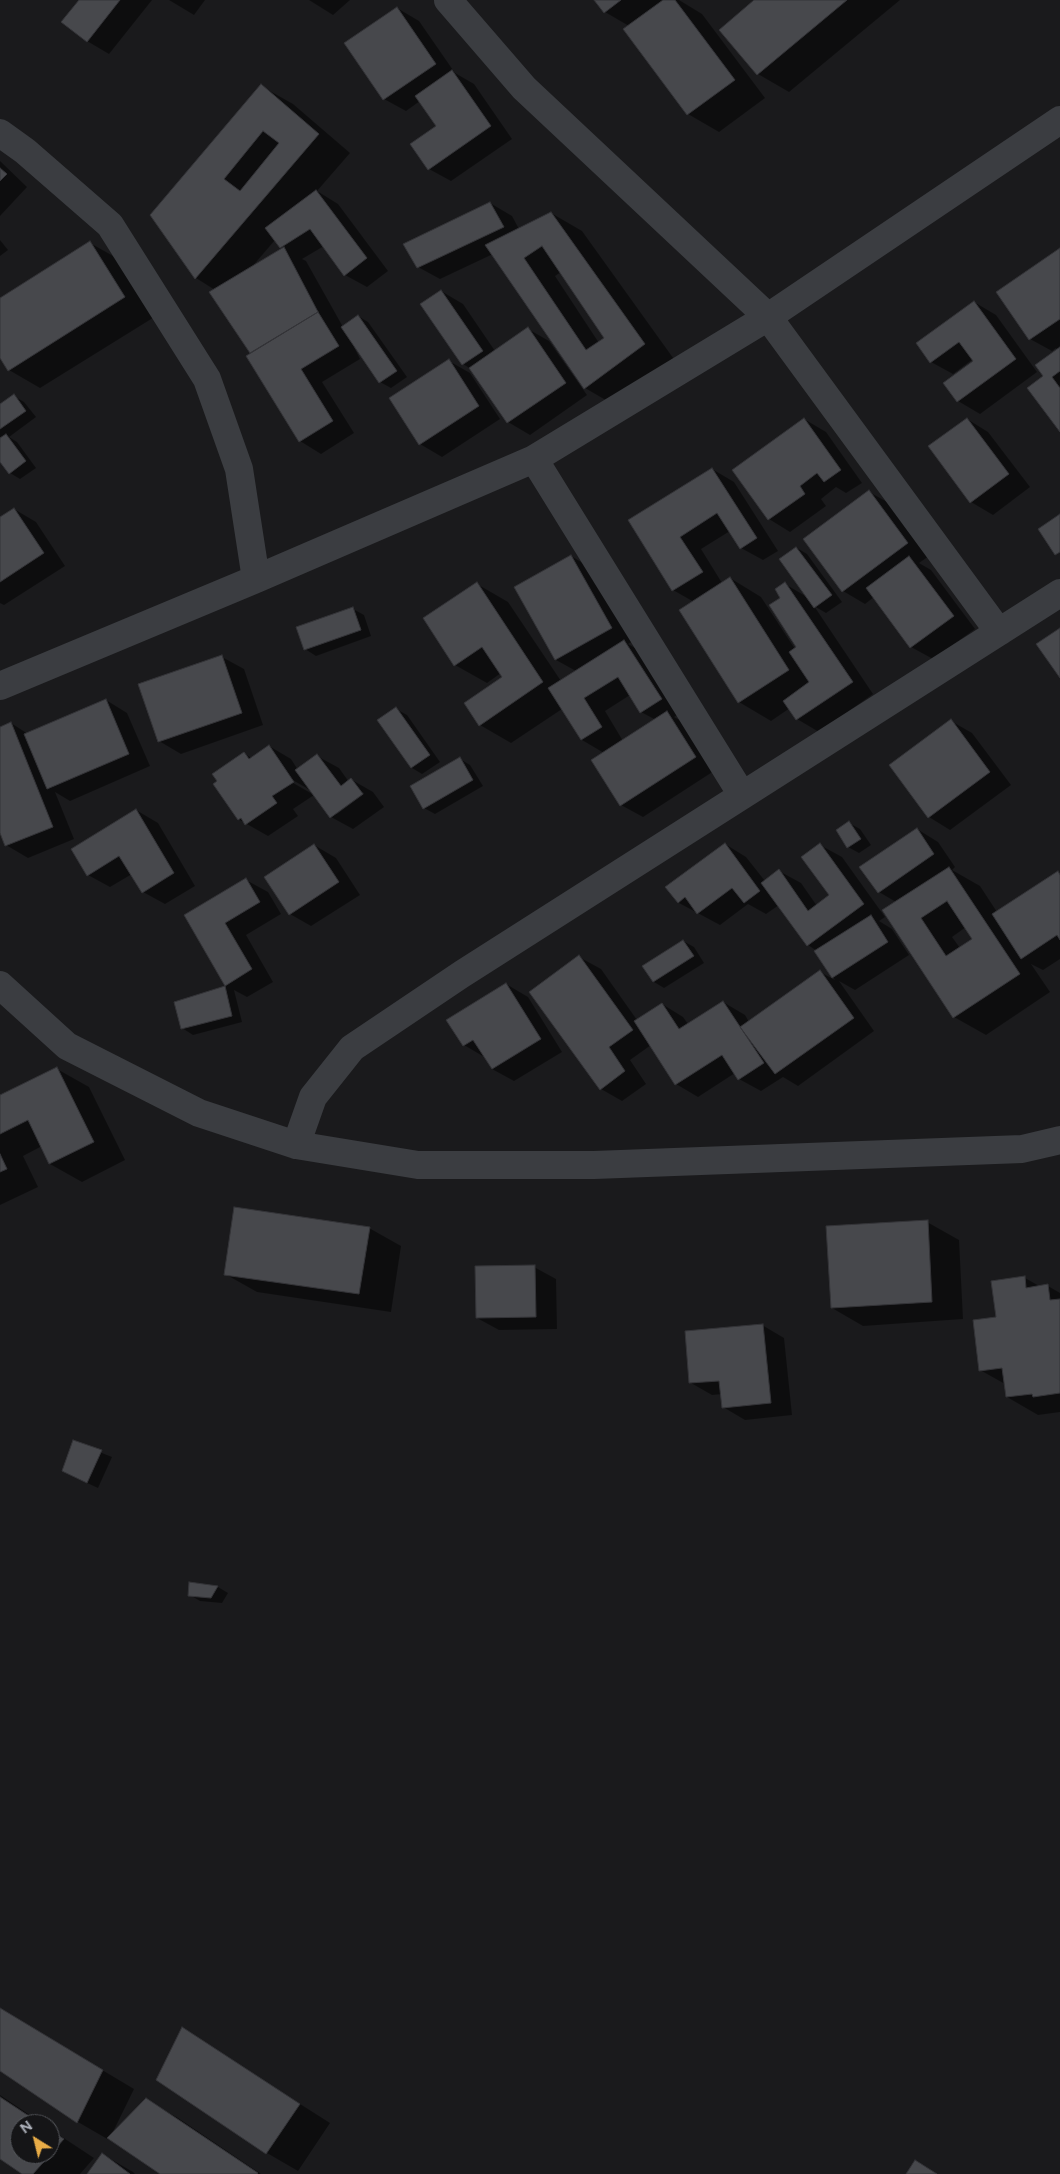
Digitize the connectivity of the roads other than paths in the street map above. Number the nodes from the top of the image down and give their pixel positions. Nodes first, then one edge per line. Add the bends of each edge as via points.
1 (448, 0) edge
2 (1060, 120) edge
3 (0, 133) edge
4 (768, 317) junction
5 (534, 459) junction
6 (256, 579) junction
7 (1060, 592) edge
8 (998, 632) junction
9 (0, 686) edge
10 (742, 795) junction
11 (0, 985) edge
12 (1060, 1140) edge
13 (296, 1145) junction

1 - 4 street via 524,88
2 - 4 street
3 - 6 street via 110,225 207,379 239,469
4 - 5 street
4 - 8 street
5 - 6 street
5 - 10 street
6 - 9 street
7 - 8 street
8 - 10 street
10 - 13 street via 352,1048 313,1098
11 - 13 street via 67,1046 199,1113
12 - 13 street via 1022,1149 594,1165 418,1165

